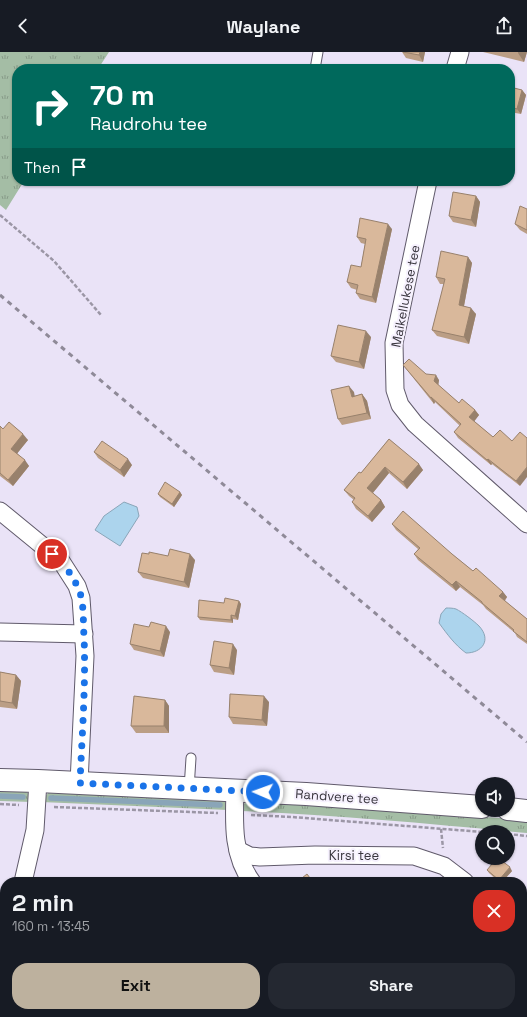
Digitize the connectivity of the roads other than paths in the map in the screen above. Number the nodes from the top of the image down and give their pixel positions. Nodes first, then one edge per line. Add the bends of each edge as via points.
1 (318, 52) edge
2 (460, 52) edge
3 (316, 64) edge
4 (456, 64) edge
5 (427, 186) edge
6 (0, 511) edge
7 (527, 524) edge
8 (0, 632) edge
9 (84, 634) junction
10 (191, 758) dead end
11 (0, 780) edge
12 (38, 781) junction
13 (80, 783) junction
14 (189, 788) junction
15 (235, 791) junction
16 (475, 806) edge
17 (515, 810) edge
18 (527, 811) edge
19 (238, 850) junction
20 (24, 877) edge
21 (248, 877) edge
22 (458, 877) edge

1 - 3 lane
2 - 4 street
5 - 7 street, Maikellukese tee via 394,343 395,390 400,405 415,424
6 - 9 street via 61,561 77,586 81,598
8 - 9 street
9 - 13 street
10 - 14 lane
11 - 12 street, Randvere tee
12 - 13 street, Randvere tee
12 - 20 street via 35,830
13 - 14 street, Randvere tee
14 - 15 street, Randvere tee
15 - 16 street, Randvere tee
15 - 19 street via 234,824
17 - 18 street
19 - 21 street
19 - 22 street, Kirsi tee via 250,856 260,857 414,856 444,866

